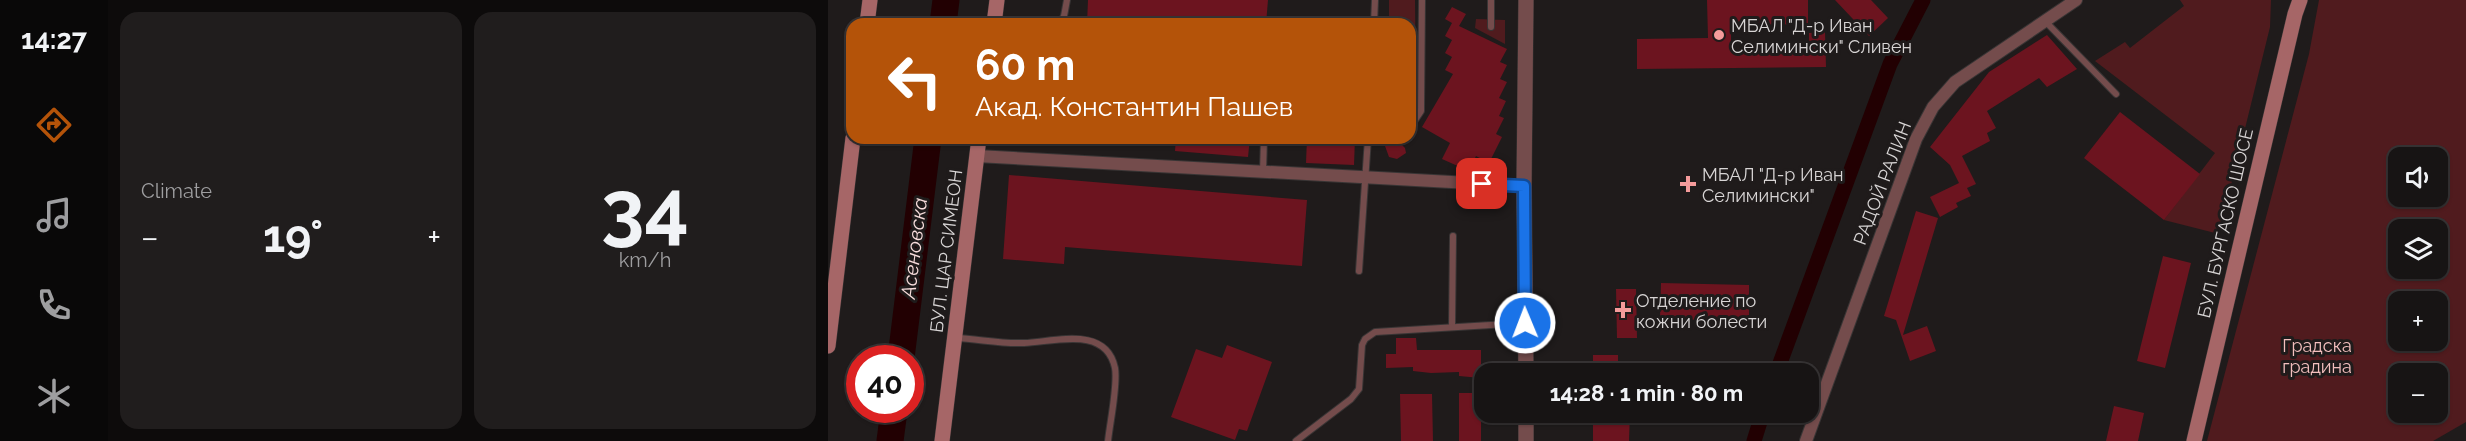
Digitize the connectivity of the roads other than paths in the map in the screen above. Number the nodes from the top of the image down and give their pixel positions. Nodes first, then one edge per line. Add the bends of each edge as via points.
1 (870, 0) edge
2 (997, 0) edge
3 (1067, 0) edge
4 (1375, 0) edge
5 (1422, 0) edge
6 (1491, 0) edge
7 (1526, 0) edge
8 (2076, 0) edge
9 (2297, 5) edge
10 (868, 18) edge
11 (995, 18) edge
12 (1063, 18) edge
13 (1374, 18) edge
14 (2044, 20) junction
15 (1491, 27) dead end
16 (2116, 94) dead end
17 (1416, 118) edge
18 (853, 144) edge
19 (978, 144) edge
20 (1264, 144) edge
21 (1368, 144) edge
22 (977, 156) junction
23 (1263, 171) junction
24 (1365, 177) junction
25 (1524, 186) junction
26 (1452, 236) dead end
27 (1359, 271) dead end
28 (1525, 323) junction
29 (1452, 327) junction
30 (955, 338) junction
31 (828, 346) edge
32 (1526, 363) edge
33 (1526, 423) edge
34 (942, 441) edge
35 (1108, 441) edge
36 (1296, 441) edge
37 (1526, 441) edge
38 (1806, 441) edge
39 (2194, 441) edge

1 - 10 main road
2 - 11 main road
3 - 12 lane
4 - 13 lane
5 - 17 lane via 1421,111
6 - 15 lane
7 - 25 street
8 - 14 street, РАДОЙ РАЛИН
9 - 39 main road, БУЛ. БУРГАСКО ШОСЕ
14 - 16 lane
14 - 38 street, РАДОЙ РАЛИН via 1955,82 1933,107 1916,139
18 - 31 main road
19 - 22 main road, БУЛ. ЦАР СИМЕОН
20 - 23 lane
21 - 24 lane
22 - 23 street
22 - 30 main road, БУЛ. ЦАР СИМЕОН
23 - 24 street
24 - 25 street
24 - 27 lane
25 - 28 street
26 - 29 lane
28 - 29 lane
28 - 32 street
29 - 36 lane via 1380,331 1370,335 1362,345 1359,389
30 - 34 main road, БУЛ. ЦАР СИМЕОН
30 - 35 lane via 1023,343 1068,337 1102,347 1115,370
33 - 37 street

